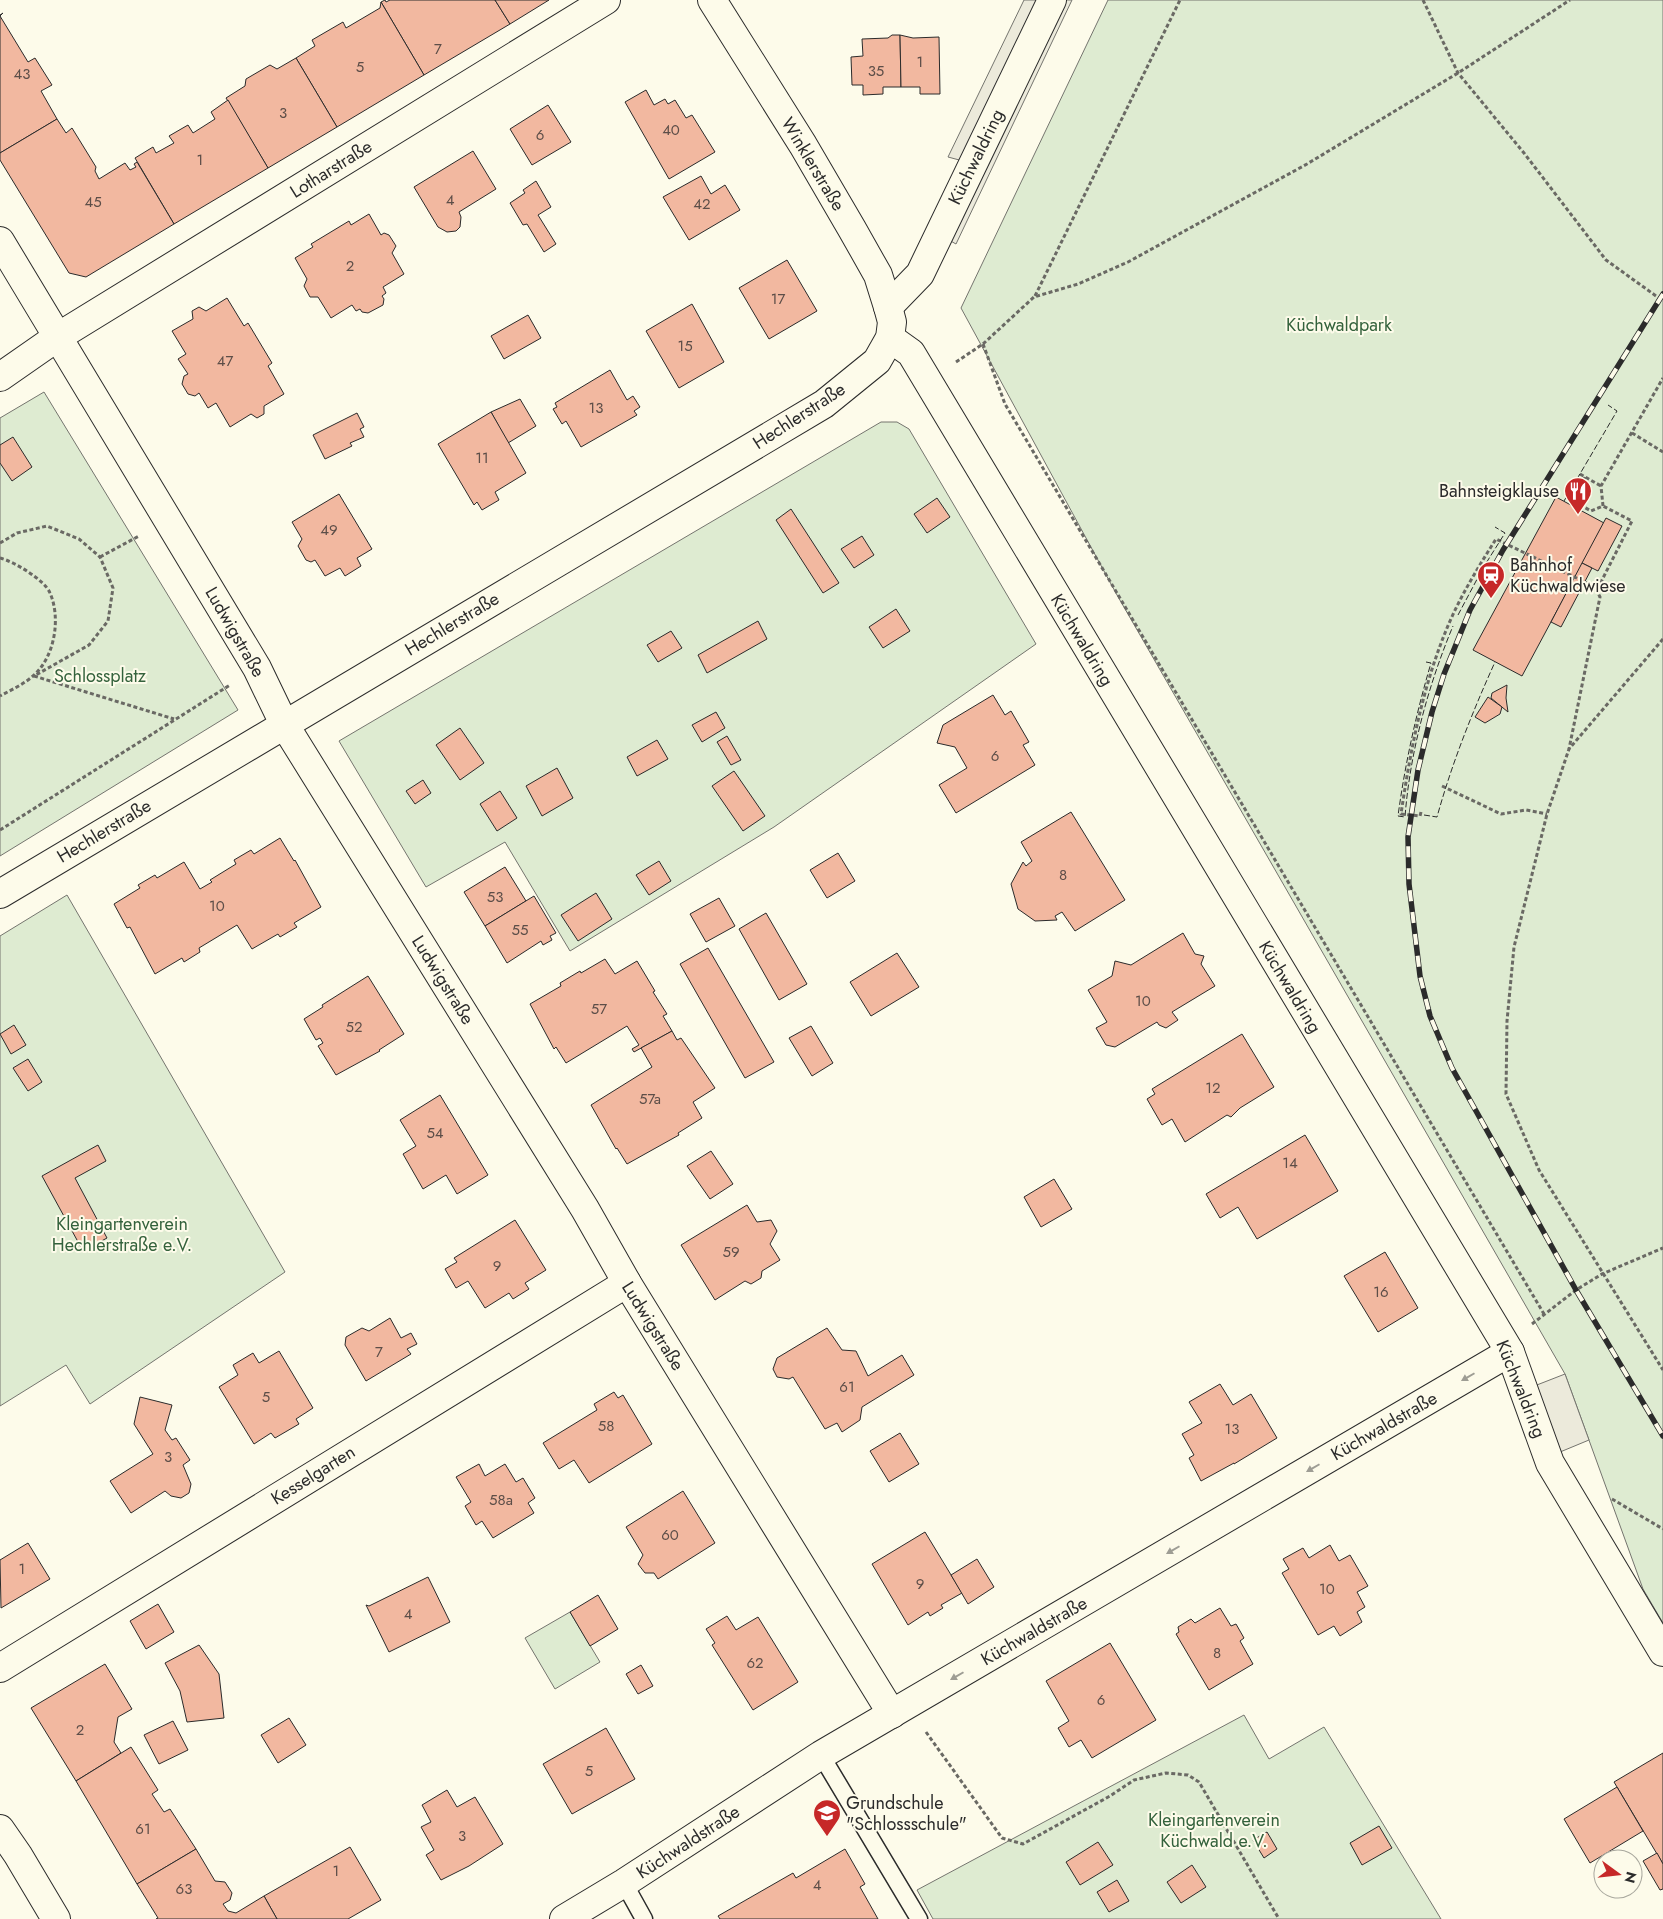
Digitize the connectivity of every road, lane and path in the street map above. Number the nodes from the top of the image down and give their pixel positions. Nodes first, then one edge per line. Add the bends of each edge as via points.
1 (606, 0) edge
2 (712, 0) edge
3 (1052, 0) edge
4 (1180, 0) edge
5 (1423, 0) edge
6 (1570, 0) edge
7 (1458, 73) junction
8 (0, 241) edge
9 (1034, 297) junction
10 (1663, 301) edge
11 (888, 307) junction
12 (56, 338) junction
13 (890, 338) junction
14 (983, 344) junction
15 (0, 377) edge
16 (1663, 378) edge
17 (928, 381) junction
18 (1632, 432) junction
19 (1663, 452) edge
20 (1580, 474) dead end
21 (1585, 477) junction
22 (1601, 486) junction
23 (1603, 506) junction
24 (170, 520) junction
25 (0, 543) edge
26 (100, 557) junction
27 (0, 558) edge
28 (1595, 587) junction
29 (1663, 639) edge
30 (257, 668) junction
31 (34, 676) junction
32 (0, 696) edge
33 (174, 720) junction
34 (284, 724) junction
35 (1569, 749) junction
36 (1442, 786) dead end
37 (1421, 812) dead end
38 (1547, 814) junction
39 (0, 830) edge
40 (0, 894) edge
41 (1663, 1248) edge
42 (1602, 1274) junction
43 (627, 1283) junction
44 (1544, 1314) junction
45 (1510, 1352) junction
46 (1663, 1370) edge
47 (1663, 1652) edge
48 (0, 1668) edge
49 (899, 1710) junction
50 (821, 1755) junction
51 (0, 1830) edge
52 (624, 1883) junction
53 (56, 1919) edge
54 (564, 1919) edge
55 (644, 1919) edge
56 (919, 1919) edge
57 (1280, 1919) edge

1 - 12 street, Lotharstraße
2 - 11 street, Winklerstraße via 852,229 878,276
3 - 11 street, Küchwaldring via 920,274
4 - 9 path
5 - 7 path
6 - 7 path
7 - 9 path via 1307,164 1128,262 1078,284
7 - 10 path via 1606,260
8 - 12 street, Ludwigstraße
9 - 14 path
11 - 13 street, Winklerstraße via 892,322
12 - 15 street
12 - 24 street, Ludwigstraße
13 - 17 street, Küchwaldring via 911,353
13 - 34 street, Hechlerstraße via 878,361 824,404
14 - 17 path
14 - 44 path via 1005,404
16 - 18 path
17 - 45 street, Küchwaldring
18 - 19 path
18 - 22 path
20 - 21 path
21 - 22 path
21 - 23 path via 1575,502 1591,511
22 - 23 path
23 - 28 path via 1632,521 1602,580
24 - 26 path
24 - 30 street, Ludwigstraße
25 - 26 path via 17,533 47,526 79,539
26 - 31 path via 113,588 108,621 89,645
27 - 31 path via 24,569 50,591 56,621 51,650
28 - 35 path via 1600,597
28 - 37 path via 1496,539 1445,632 1419,718 1401,814 1420,816
29 - 35 path
30 - 33 path
30 - 34 street, Ludwigstraße
31 - 32 path
31 - 33 path
33 - 39 path
34 - 40 street, Hechlerstraße
34 - 43 street, Ludwigstraße
35 - 38 path
36 - 38 path via 1501,814 1526,810
38 - 42 path via 1514,946 1507,1021 1506,1094 1539,1170
41 - 42 path
42 - 44 path
42 - 46 path
43 - 48 street, Kesselgarten
43 - 49 street, Ludwigstraße
44 - 45 path via 1524,1331
45 - 47 street, Küchwaldring via 1550,1463
45 -> 49 street, Küchwaldstraße
49 - 50 street, Küchwaldstraße
49 - 57 path via 937,1745 1002,1838 1023,1844 1134,1780 1166,1773 1188,1775 1200,1782
50 - 52 street, Küchwaldstraße
50 - 56 lane
51 - 53 street
52 - 54 street, Küchwaldstraße
52 - 55 lane

